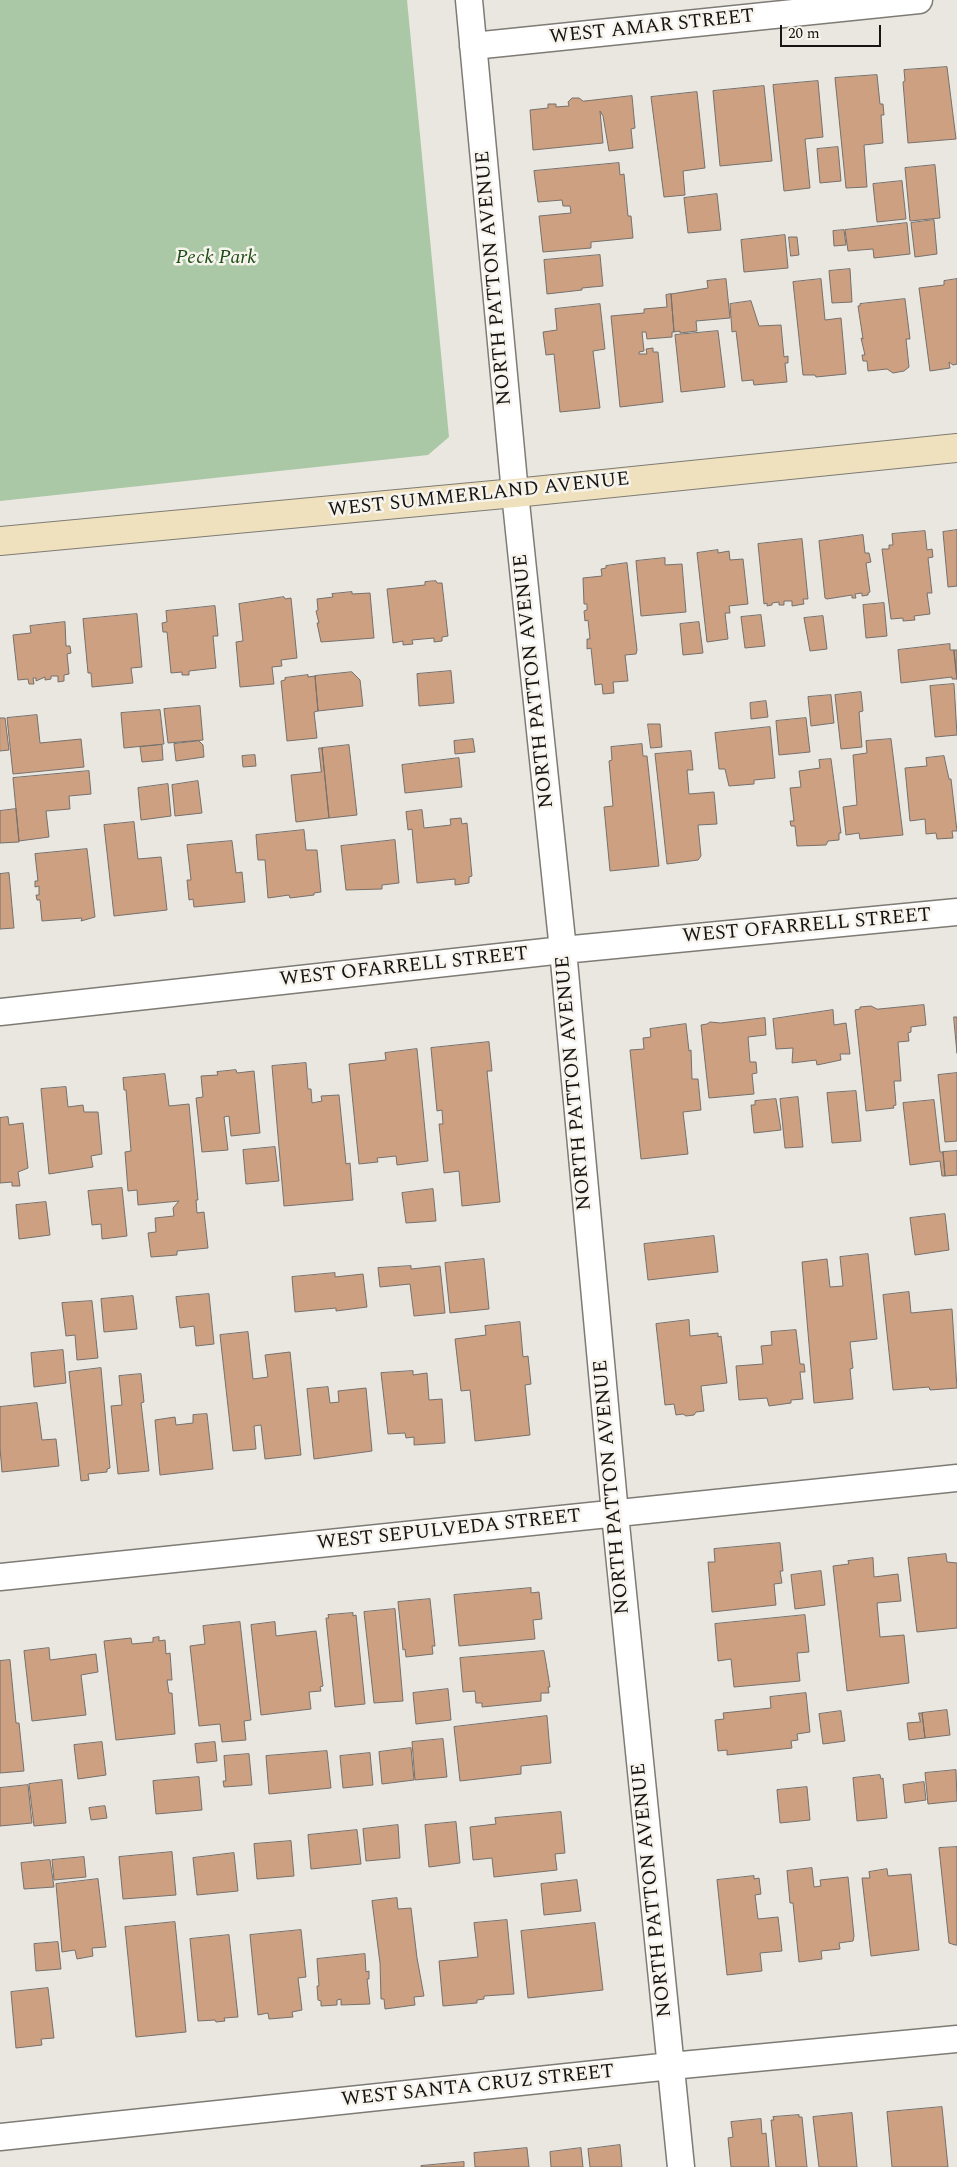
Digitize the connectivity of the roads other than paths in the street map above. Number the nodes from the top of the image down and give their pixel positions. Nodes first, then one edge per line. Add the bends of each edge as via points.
1 (470, 0) edge
2 (919, 0) edge
3 (473, 46) junction
4 (957, 448) edge
5 (515, 493) junction
6 (0, 541) edge
7 (957, 912) edge
8 (563, 950) junction
9 (0, 1012) edge
10 (957, 1478) edge
11 (615, 1514) junction
12 (0, 1577) edge
13 (957, 2039) edge
14 (671, 2066) junction
15 (0, 2137) edge
16 (681, 2167) edge

1 - 3 street, NORTH PATTON AVENUE
2 - 3 street, WEST AMAR STREET
3 - 5 street, NORTH PATTON AVENUE
4 - 5 main road, WEST SUMMERLAND AVENUE
5 - 6 main road, WEST SUMMERLAND AVENUE
5 - 8 street, NORTH PATTON AVENUE
7 - 8 street, WEST OFARRELL STREET
8 - 9 street, WEST OFARRELL STREET
8 - 11 street, NORTH PATTON AVENUE
10 - 11 street, WEST SEPULVEDA STREET
11 - 12 street, WEST SEPULVEDA STREET
11 - 14 street, NORTH PATTON AVENUE
13 - 14 street, WEST SANTA CRUZ STREET
14 - 15 street, WEST SANTA CRUZ STREET
14 - 16 street, NORTH PATTON AVENUE

